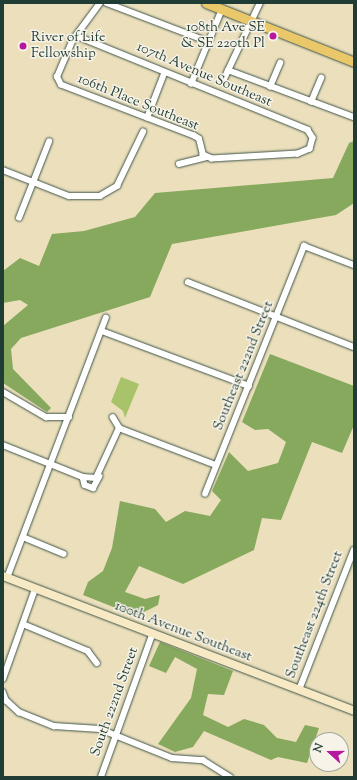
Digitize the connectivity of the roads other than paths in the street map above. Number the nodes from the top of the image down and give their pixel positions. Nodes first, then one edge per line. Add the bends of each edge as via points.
1 (100, 3) edge
2 (107, 3) edge
3 (206, 3) edge
4 (260, 3) edge
5 (222, 9) junction
6 (253, 21) junction
7 (77, 36) junction
8 (209, 42) junction
9 (354, 62) edge
10 (280, 63) dead end
11 (228, 70) junction
12 (164, 74) junction
13 (321, 78) dead end
14 (224, 79) dead end
15 (191, 84) junction
16 (270, 87) junction
17 (311, 102) junction
18 (354, 117) edge
19 (147, 118) junction
20 (143, 132) dead end
21 (49, 142) dead end
22 (207, 157) junction
23 (179, 164) dead end
24 (3, 170) edge
25 (32, 182) junction
26 (19, 218) dead end
27 (354, 265) edge
28 (188, 282) dead end
29 (277, 316) junction
30 (106, 318) dead end
31 (102, 330) junction
32 (354, 346) edge
33 (249, 386) junction
34 (3, 392) edge
35 (69, 416) junction
36 (114, 418) dead end
37 (119, 428) junction
38 (3, 445) edge
39 (51, 464) junction
40 (216, 465) junction
41 (83, 477) junction
42 (96, 478) junction
43 (205, 494) dead end
44 (22, 537) junction
45 (354, 550) edge
46 (64, 554) dead end
47 (5, 577) edge
48 (35, 589) junction
49 (23, 624) junction
50 (152, 635) junction
51 (97, 663) dead end
52 (3, 679) edge
53 (299, 690) junction
54 (3, 692) edge
55 (354, 711) edge
56 (117, 735) junction
57 (101, 777) edge
58 (230, 777) edge

1 - 7 street
2 - 8 street
3 - 5 main road
4 - 6 street
5 - 6 main road
5 - 8 street
6 - 9 main road
6 - 11 street
7 - 12 street, 107th Avenue Southeast via 154,66
7 - 19 street, 106th Place Southeast via 72,41 58,81 66,88
8 - 15 street
10 - 16 street
11 - 14 street
11 - 16 street
12 - 15 street, 107th Avenue Southeast
12 - 19 street
13 - 17 street
15 - 22 street, 107th Avenue Southeast via 308,130 313,143 307,152 298,154 238,160
16 - 17 street
17 - 18 street
19 - 22 street, 106th Place Southeast via 199,139 201,152
20 - 25 street via 117,186 92,198 69,196
21 - 25 street
22 - 23 street
24 - 25 street
25 - 26 street
27 - 29 street, Southeast 222nd Street via 304,246
28 - 29 street
29 - 32 street
29 - 33 street, Southeast 222nd Street
30 - 31 street
31 - 33 street
31 - 35 street
33 - 40 street, Southeast 222nd Street
34 - 35 street via 46,417 57,420
35 - 39 street
36 - 37 street
37 - 40 street
37 - 42 street
38 - 39 street
39 - 41 street
39 - 44 street
40 - 43 street, Southeast 222nd Street
41 - 42 street
41 - 42 street via 85,485 93,488
44 - 46 street
44 - 47 street
45 - 53 street, Southeast 224th Street
47 - 48 street, 100th Avenue Southeast
48 - 49 street
48 - 50 street, 100th Avenue Southeast
49 - 51 street via 88,651
49 - 52 street
50 - 53 street, 100th Avenue Southeast
50 - 56 street, South 222nd Street
53 - 55 street, 100th Avenue Southeast
54 - 56 street via 6,700 19,712 54,726 96,728
56 - 57 street, South 222nd Street
56 - 58 street via 172,758 203,760

